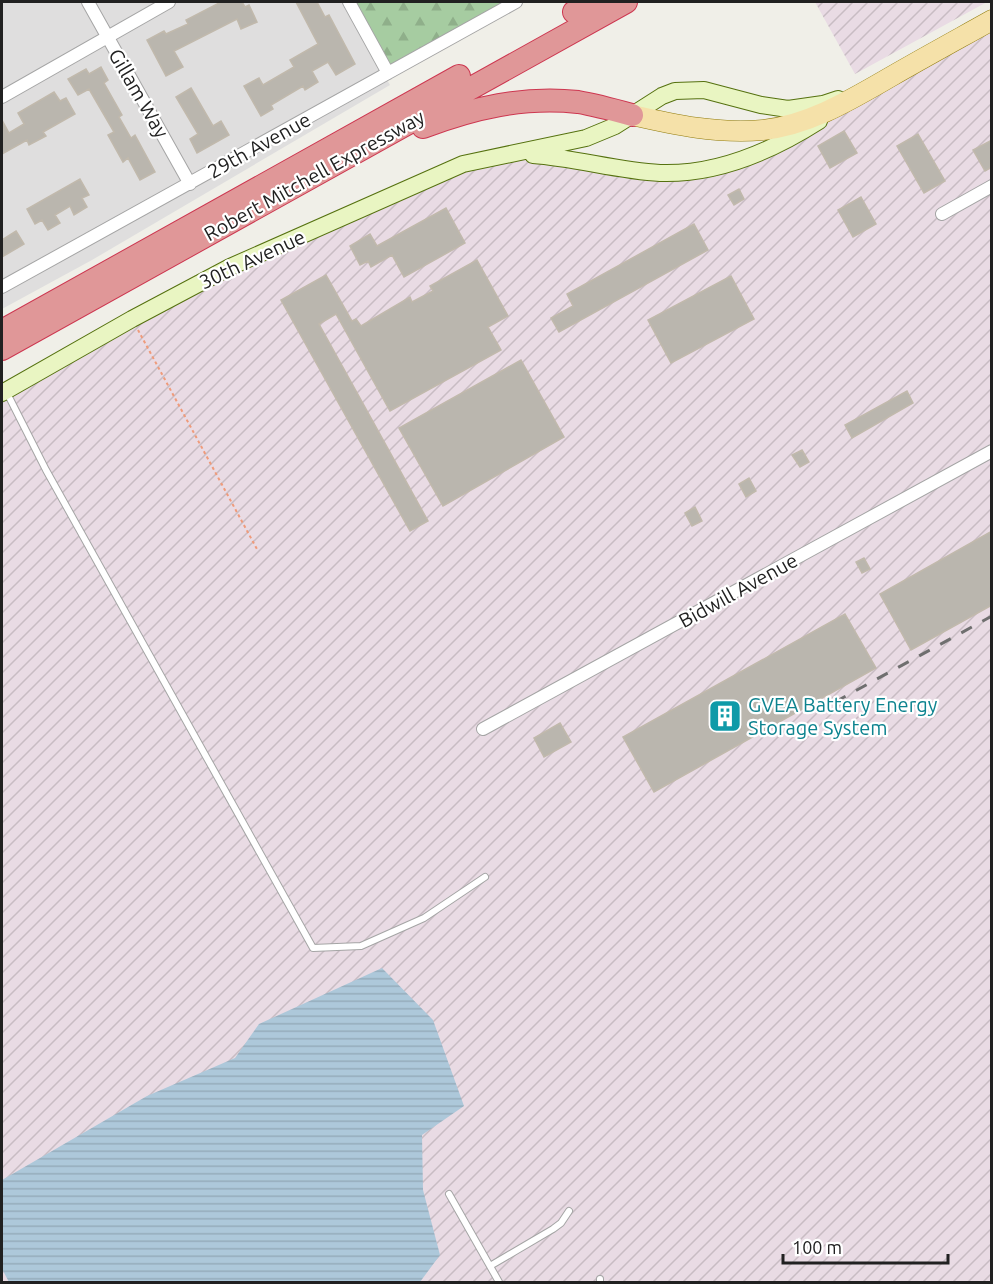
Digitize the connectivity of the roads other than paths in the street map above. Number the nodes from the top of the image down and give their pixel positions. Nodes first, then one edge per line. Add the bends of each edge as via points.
1 (88, 2) edge
2 (170, 2) edge
3 (349, 2) edge
4 (516, 2) edge
5 (626, 2) edge
6 (586, 5) edge
7 (992, 20) edge
8 (108, 38) junction
9 (388, 73) junction
10 (865, 92) junction
11 (2, 97) edge
12 (632, 115) junction
13 (514, 153) junction
14 (190, 184) junction
15 (992, 186) edge
16 (266, 203) junction
17 (942, 213) dead end
18 (2, 287) edge
19 (2, 331) edge
20 (2, 349) edge
21 (4, 392) edge
22 (992, 451) edge
23 (483, 729) dead end
24 (485, 878) dead end
25 (449, 1194) dead end
26 (569, 1211) dead end
27 (490, 1266) junction
28 (499, 1282) edge

1 - 8 street, Gillam Way
2 - 8 street
3 - 9 street
4 - 9 street, 29th Avenue
5 - 16 highway, Robert Mitchell Expressway
6 - 19 highway, Robert Mitchell Expressway
7 - 10 main road, 30th Avenue
8 - 11 street
8 - 14 street, Gillam Way
9 - 14 street, 29th Avenue
10 - 12 main road via 804,120 764,130 715,130
10 - 12 main road, 30th Avenue via 788,109 689,89 662,96
10 - 13 main road, 30th Avenue via 776,146 701,171 660,173
12 - 13 main road, 30th Avenue via 586,138
12 - 16 highway via 579,102 547,100 484,107 423,127
13 - 21 main road, 30th Avenue via 447,170 230,267
14 - 18 street, 29th Avenue
15 - 17 street
16 - 20 highway, Robert Mitchell Expressway
21 - 24 lane via 313,948 361,946 424,918
22 - 23 street, Bidwill Avenue
25 - 27 lane
26 - 27 lane via 553,1229
27 - 28 lane

